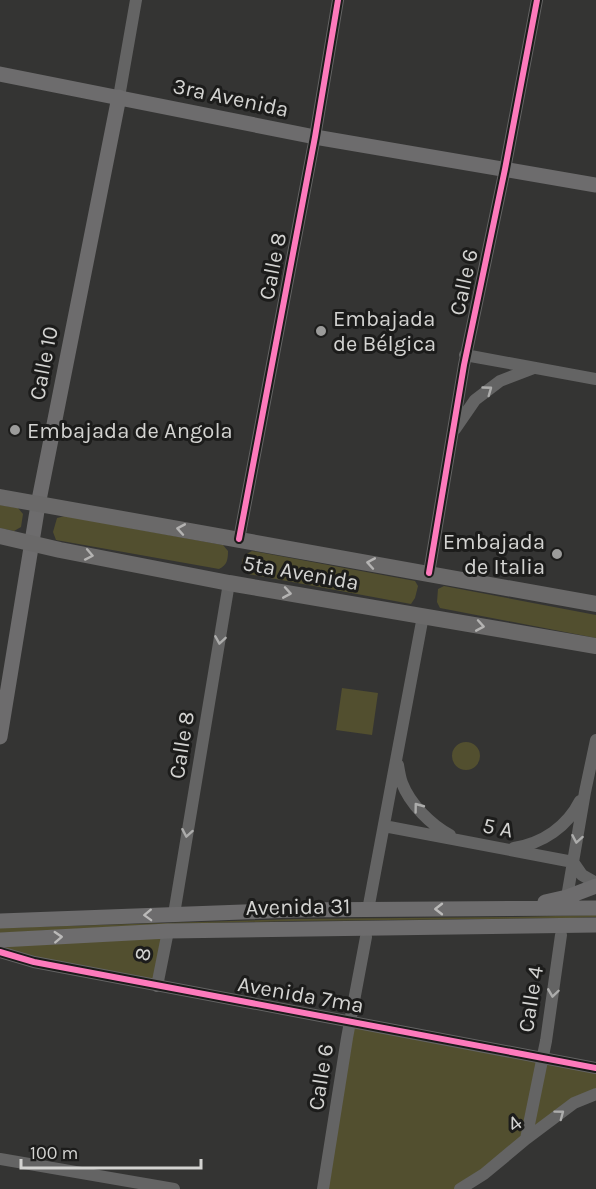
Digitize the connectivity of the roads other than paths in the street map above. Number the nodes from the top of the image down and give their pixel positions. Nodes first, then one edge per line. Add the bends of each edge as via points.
1 (136, 0) edge
2 (338, 0) edge
3 (537, 0) edge
4 (0, 74) edge
5 (119, 97) junction
6 (315, 137) junction
7 (505, 169) junction
8 (596, 184) edge
9 (465, 355) junction
10 (534, 367) junction
11 (594, 380) edge
12 (448, 456) junction
13 (0, 498) edge
14 (38, 505) junction
15 (0, 536) edge
16 (239, 539) junction
17 (32, 544) junction
18 (429, 573) junction
19 (229, 583) junction
20 (596, 604) edge
21 (423, 616) junction
22 (596, 646) edge
23 (0, 737) edge
24 (596, 740) edge
25 (397, 759) junction
26 (585, 792) junction
27 (384, 826) junction
28 (459, 840) junction
29 (507, 850) junction
30 (573, 862) junction
31 (596, 885) edge
32 (567, 897) junction
33 (596, 908) edge
34 (498, 909) junction
35 (368, 910) junction
36 (174, 914) junction
37 (0, 921) edge
38 (596, 925) edge
39 (243, 930) junction
40 (168, 931) junction
41 (561, 935) junction
42 (596, 935) edge
43 (366, 937) junction
44 (0, 940) edge
45 (0, 952) edge
46 (157, 986) junction
47 (351, 1022) junction
48 (542, 1058) junction
49 (596, 1068) edge
50 (596, 1094) edge
51 (526, 1139) junction
52 (0, 1159) edge
53 (174, 1189) edge
54 (323, 1189) edge
55 (460, 1189) edge

1 - 5 street, Calle 10
2 - 6 street, Calle 8
3 - 7 street, Calle 6
4 - 5 main road, 3ra Avenida
5 - 6 main road, 3ra Avenida
5 - 14 main road, Calle 10
6 - 7 main road, 3ra Avenida
6 - 16 street, Calle 8
7 - 8 main road, 3ra Avenida
7 - 9 street, Calle 6
9 - 10 street
9 - 12 street, Calle 6
10 - 11 street
12 -> 10 street via 456,426 475,400 500,381
12 - 18 street, Calle 6
13 - 14 highway, 5ta Avenida
16 -> 14 highway, 5ta Avenida
14 - 17 main road, Calle 10
15 - 17 highway, 5ta Avenida
18 -> 16 highway, 5ta Avenida
17 -> 19 highway, 5ta Avenida
17 - 23 main road, Calle 10
18 - 20 highway, 5ta Avenida
19 -> 21 highway, 5ta Avenida
19 -> 36 street, Calle 8
21 -> 22 highway, 5ta Avenida
21 - 25 street
24 - 26 street
25 - 27 street
28 -> 25 street via 439,830 419,811 403,785
26 - 29 street via 565,823 548,836 528,846
26 -> 30 street
27 - 28 street, 5 A
27 - 35 street
28 - 29 street, 5 A
29 - 30 street, 5 A
30 - 31 street
30 - 32 street
31 - 32 main road
32 - 34 main road
33 - 34 main road, Avenida 31
34 -> 35 main road, Avenida 31
35 - 36 main road, Avenida 31
36 -> 37 main road, Avenida 31
38 - 39 main road, Avenida 31
39 - 40 main road, Avenida 31
39 - 43 main road
44 -> 40 main road, Avenida 31
40 - 46 street, 8
41 - 42 main road
41 - 43 main road
41 -> 48 street, Calle 4
43 - 47 street, Calle 6
45 - 46 street, Avenida 7ma
46 - 47 street, Avenida 7ma
47 - 48 street, Avenida 7ma
47 - 54 street, Calle 6
48 - 49 street, Avenida 7ma
48 - 51 street, Calle 4
51 -> 50 street, 4 via 574,1103
51 - 55 street, 4
52 - 53 street

